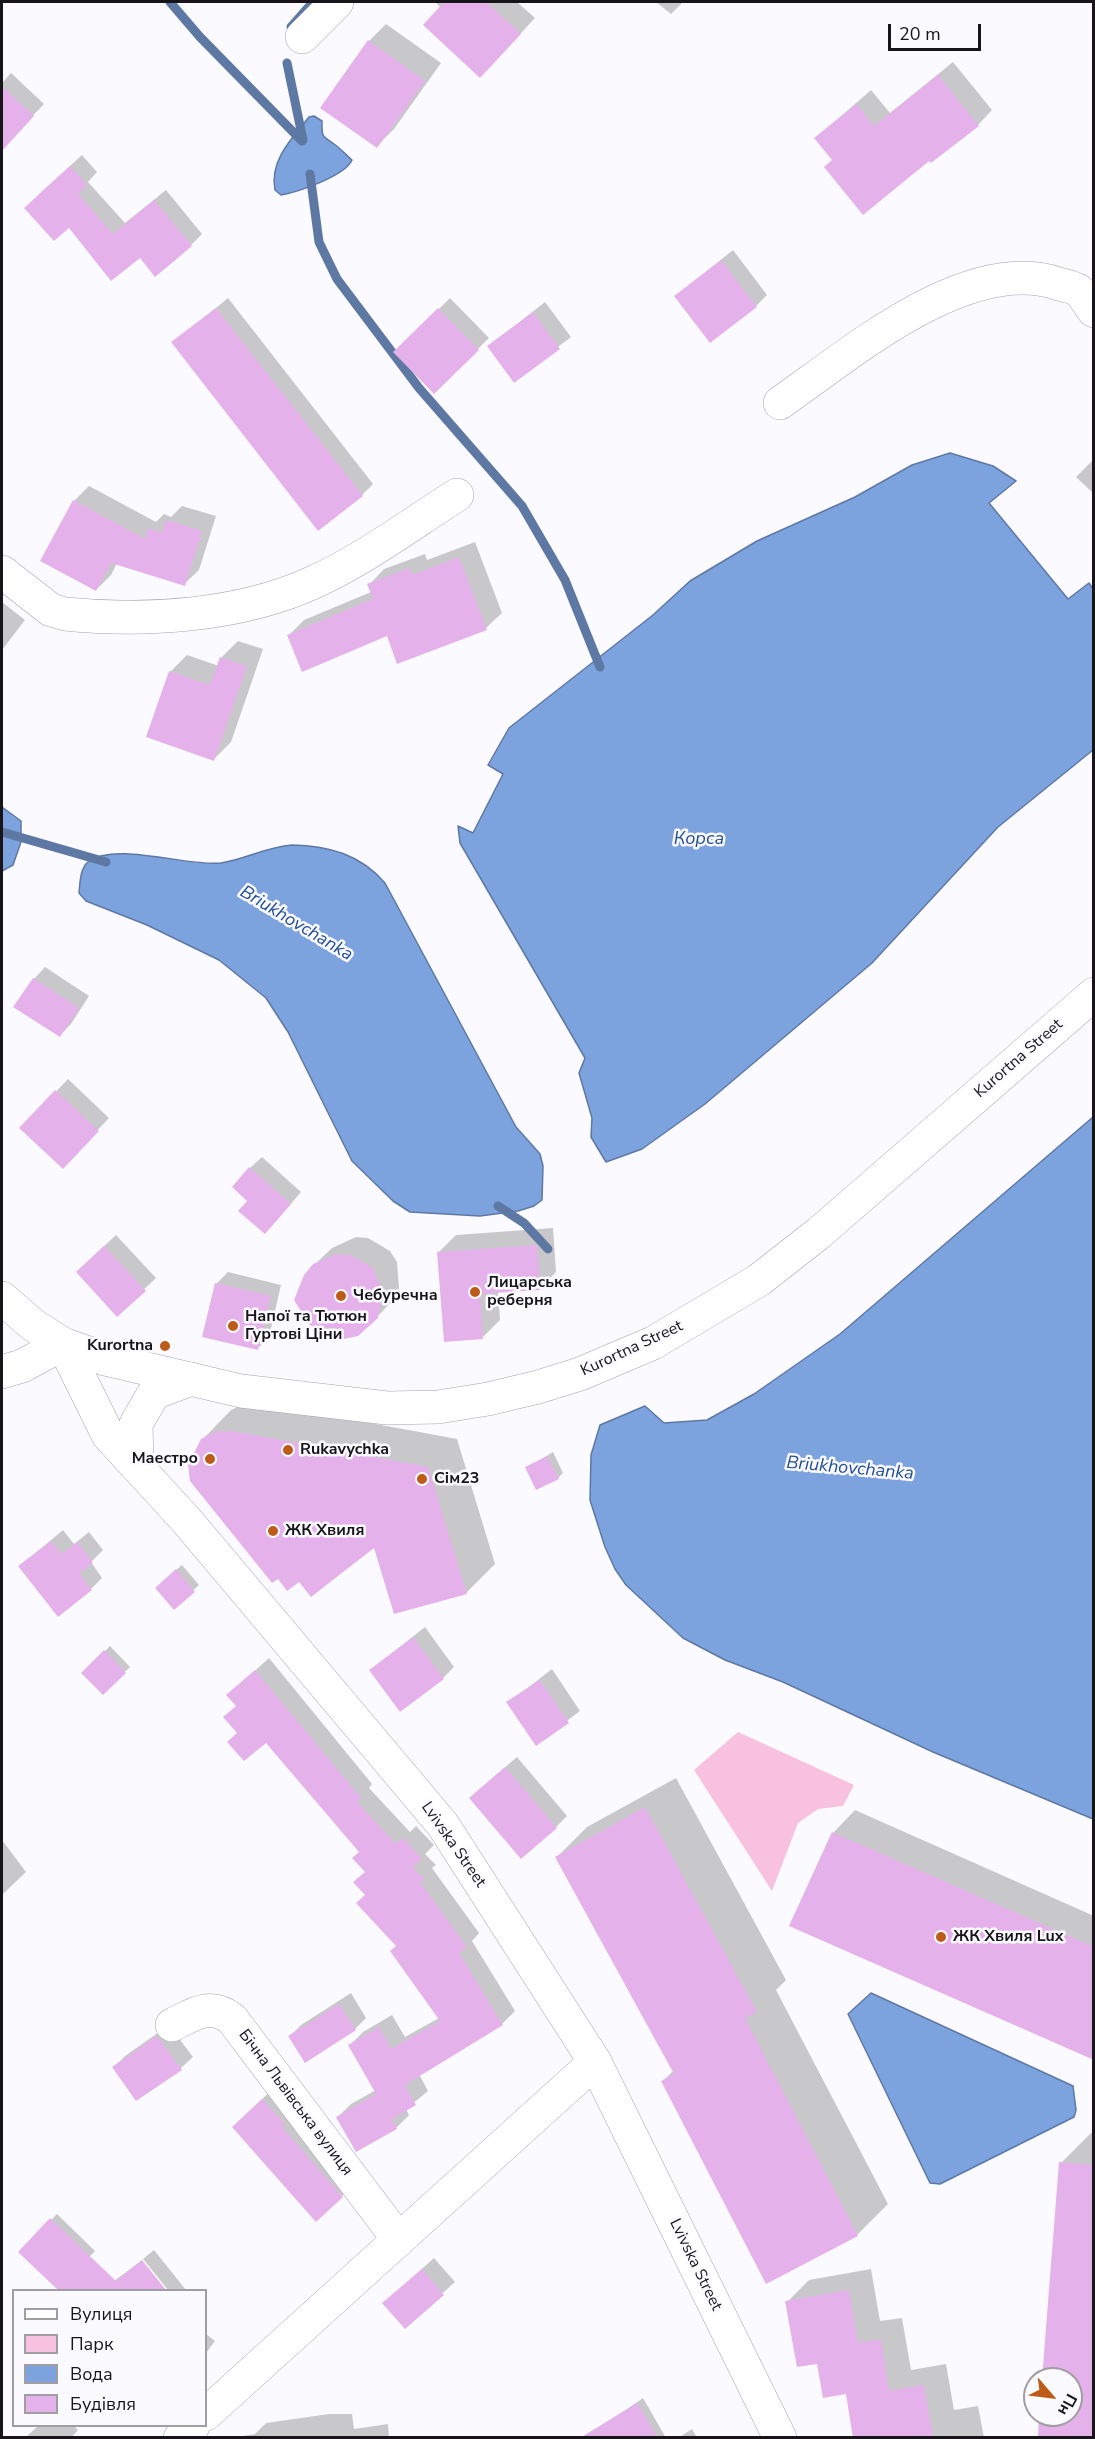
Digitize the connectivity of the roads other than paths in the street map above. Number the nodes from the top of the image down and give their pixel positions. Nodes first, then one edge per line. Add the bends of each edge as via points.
1 (337, 2) edge
2 (302, 37) dead end
3 (1094, 311) edge
4 (780, 403) dead end
5 (457, 495) dead end
6 (2, 572) edge
7 (1094, 994) edge
8 (2, 1298) edge
9 (63, 1344) junction
10 (2, 1372) edge
11 (191, 1380) junction
12 (137, 1467) junction
13 (172, 2025) dead end
14 (595, 2062) junction
15 (399, 2240) junction
16 (207, 2413) edge
17 (192, 2427) edge
18 (180, 2438) edge
19 (780, 2438) edge

1 - 2 street
3 - 4 street via 1079,291 1046,279 1016,278 978,284 893,325
5 - 6 street via 312,583 229,610 176,615 65,614 51,610
7 - 11 street, Kurortna Street via 819,1233 759,1280 653,1343 611,1361 532,1388 438,1407 387,1408 241,1391
8 - 9 street
9 - 10 street
9 - 11 street, Kurortna Street via 105,1359
9 - 12 street, Lvivska Street via 108,1435
11 - 12 street via 154,1393 136,1424
12 - 14 street, Lvivska Street via 443,1825
13 - 15 street, Бічна Львівська вулиця via 209,2009 232,2019
14 - 15 street
14 - 19 street, Lvivska Street
15 - 16 street
17 - 18 street

